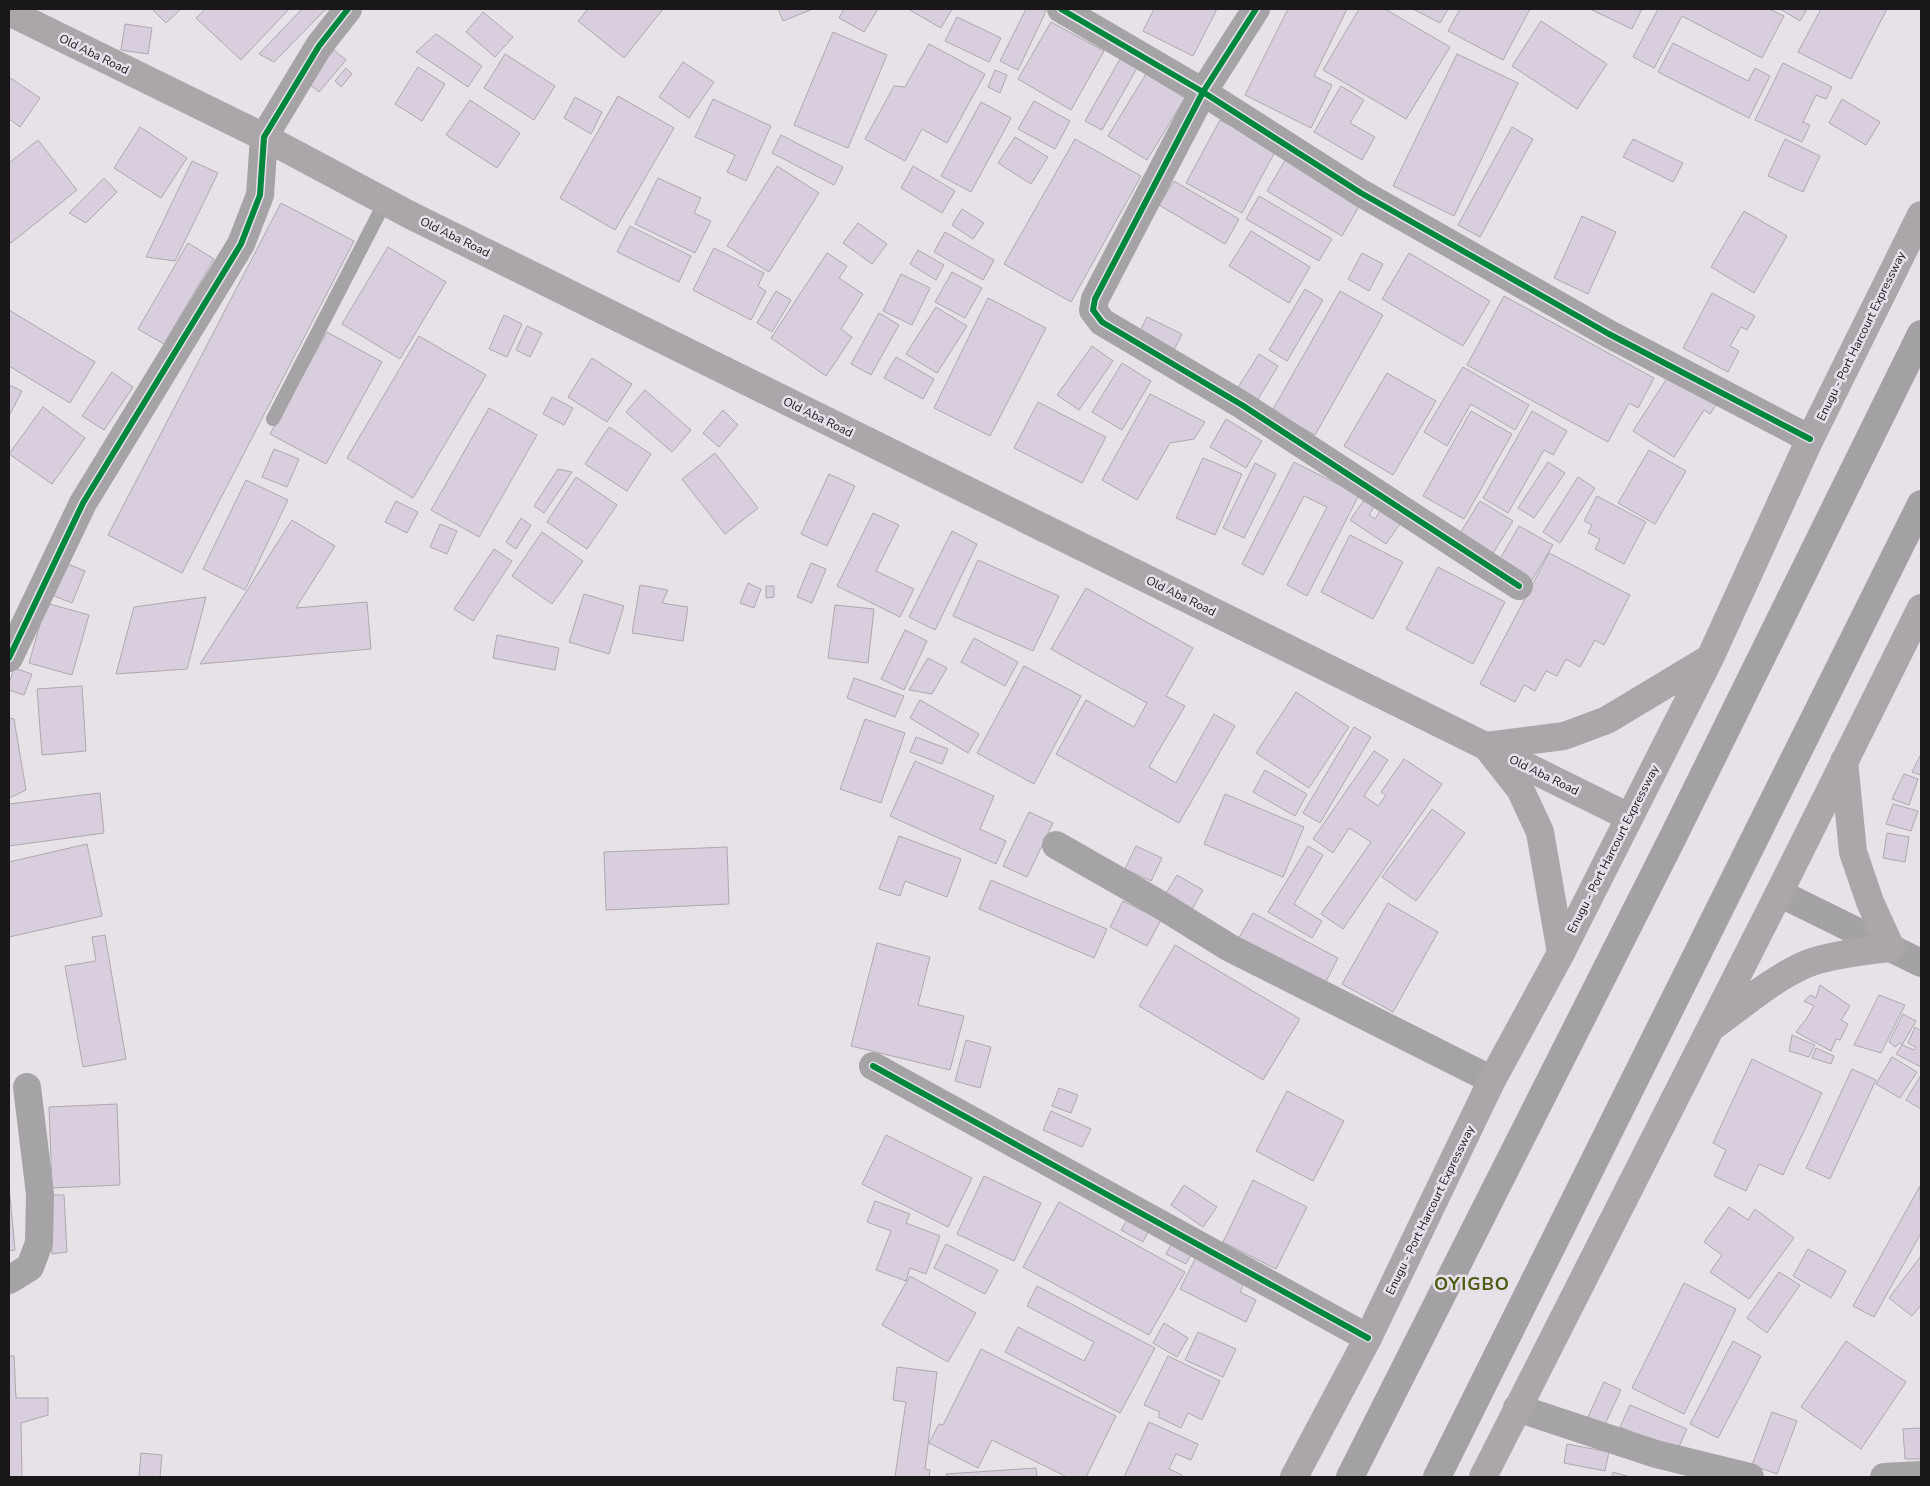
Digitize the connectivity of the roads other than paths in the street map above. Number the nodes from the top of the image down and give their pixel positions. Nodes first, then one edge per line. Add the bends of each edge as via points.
1 (348, 9) edge
2 (1061, 9) edge
3 (1256, 9) edge
4 (9, 12) edge
5 (1203, 92) junction
6 (264, 137) junction
7 (385, 202) junction
8 (1921, 215) edge
9 (1921, 334) edge
10 (273, 419) dead end
11 (1810, 439) junction
12 (1921, 504) edge
13 (1519, 586) dead end
14 (1921, 608) edge
15 (9, 658) edge
16 (1710, 658) junction
17 (1486, 746) junction
18 (1844, 761) junction
19 (1629, 817) junction
20 (1056, 845) dead end
21 (1779, 893) junction
22 (1891, 948) junction
23 (1561, 953) junction
24 (1921, 963) edge
25 (1710, 1029) junction
26 (873, 1066) dead end
27 (1492, 1080) junction
28 (28, 1087) dead end
29 (9, 1280) edge
30 (1368, 1338) junction
31 (1518, 1408) junction
32 (1921, 1475) edge
33 (1294, 1477) edge
34 (1350, 1477) edge
35 (1437, 1477) edge
36 (1483, 1477) edge
37 (1750, 1477) edge
38 (1884, 1477) edge

1 - 6 street via 319,46
2 - 5 street
3 - 5 street
4 - 6 main road, Old Aba Road
5 - 11 street via 1361,193 1609,334
5 - 13 street via 1095,299 1093,310 1102,322 1242,405
6 - 7 main road, Old Aba Road
6 - 15 street via 260,194 241,244 83,503
7 - 10 lane
7 - 17 main road, Old Aba Road
8 - 11 main road, Enugu - Port Harcourt Expressway
9 - 34 highway
11 - 16 main road, Enugu - Port Harcourt Expressway
12 - 35 highway
14 - 18 main road
16 - 17 main road via 1607,720 1564,736
16 - 19 main road, Enugu - Port Harcourt Expressway
17 - 19 main road, Old Aba Road
17 - 23 main road via 1520,789 1540,832
18 - 21 main road
18 - 22 main road via 1854,852 1870,902
19 - 23 main road, Enugu - Port Harcourt Expressway
20 - 27 street via 1230,948
21 - 22 street
21 - 25 main road
22 - 24 street
22 - 25 main road via 1806,964 1770,983
23 - 27 main road, Enugu - Port Harcourt Expressway
25 - 31 main road
26 - 30 street
27 - 30 main road, Enugu - Port Harcourt Expressway
28 - 29 street via 40,1194 39,1243 30,1267
30 - 33 main road, Enugu - Port Harcourt Expressway
31 - 36 main road
31 - 37 street via 1656,1454
32 - 38 street

